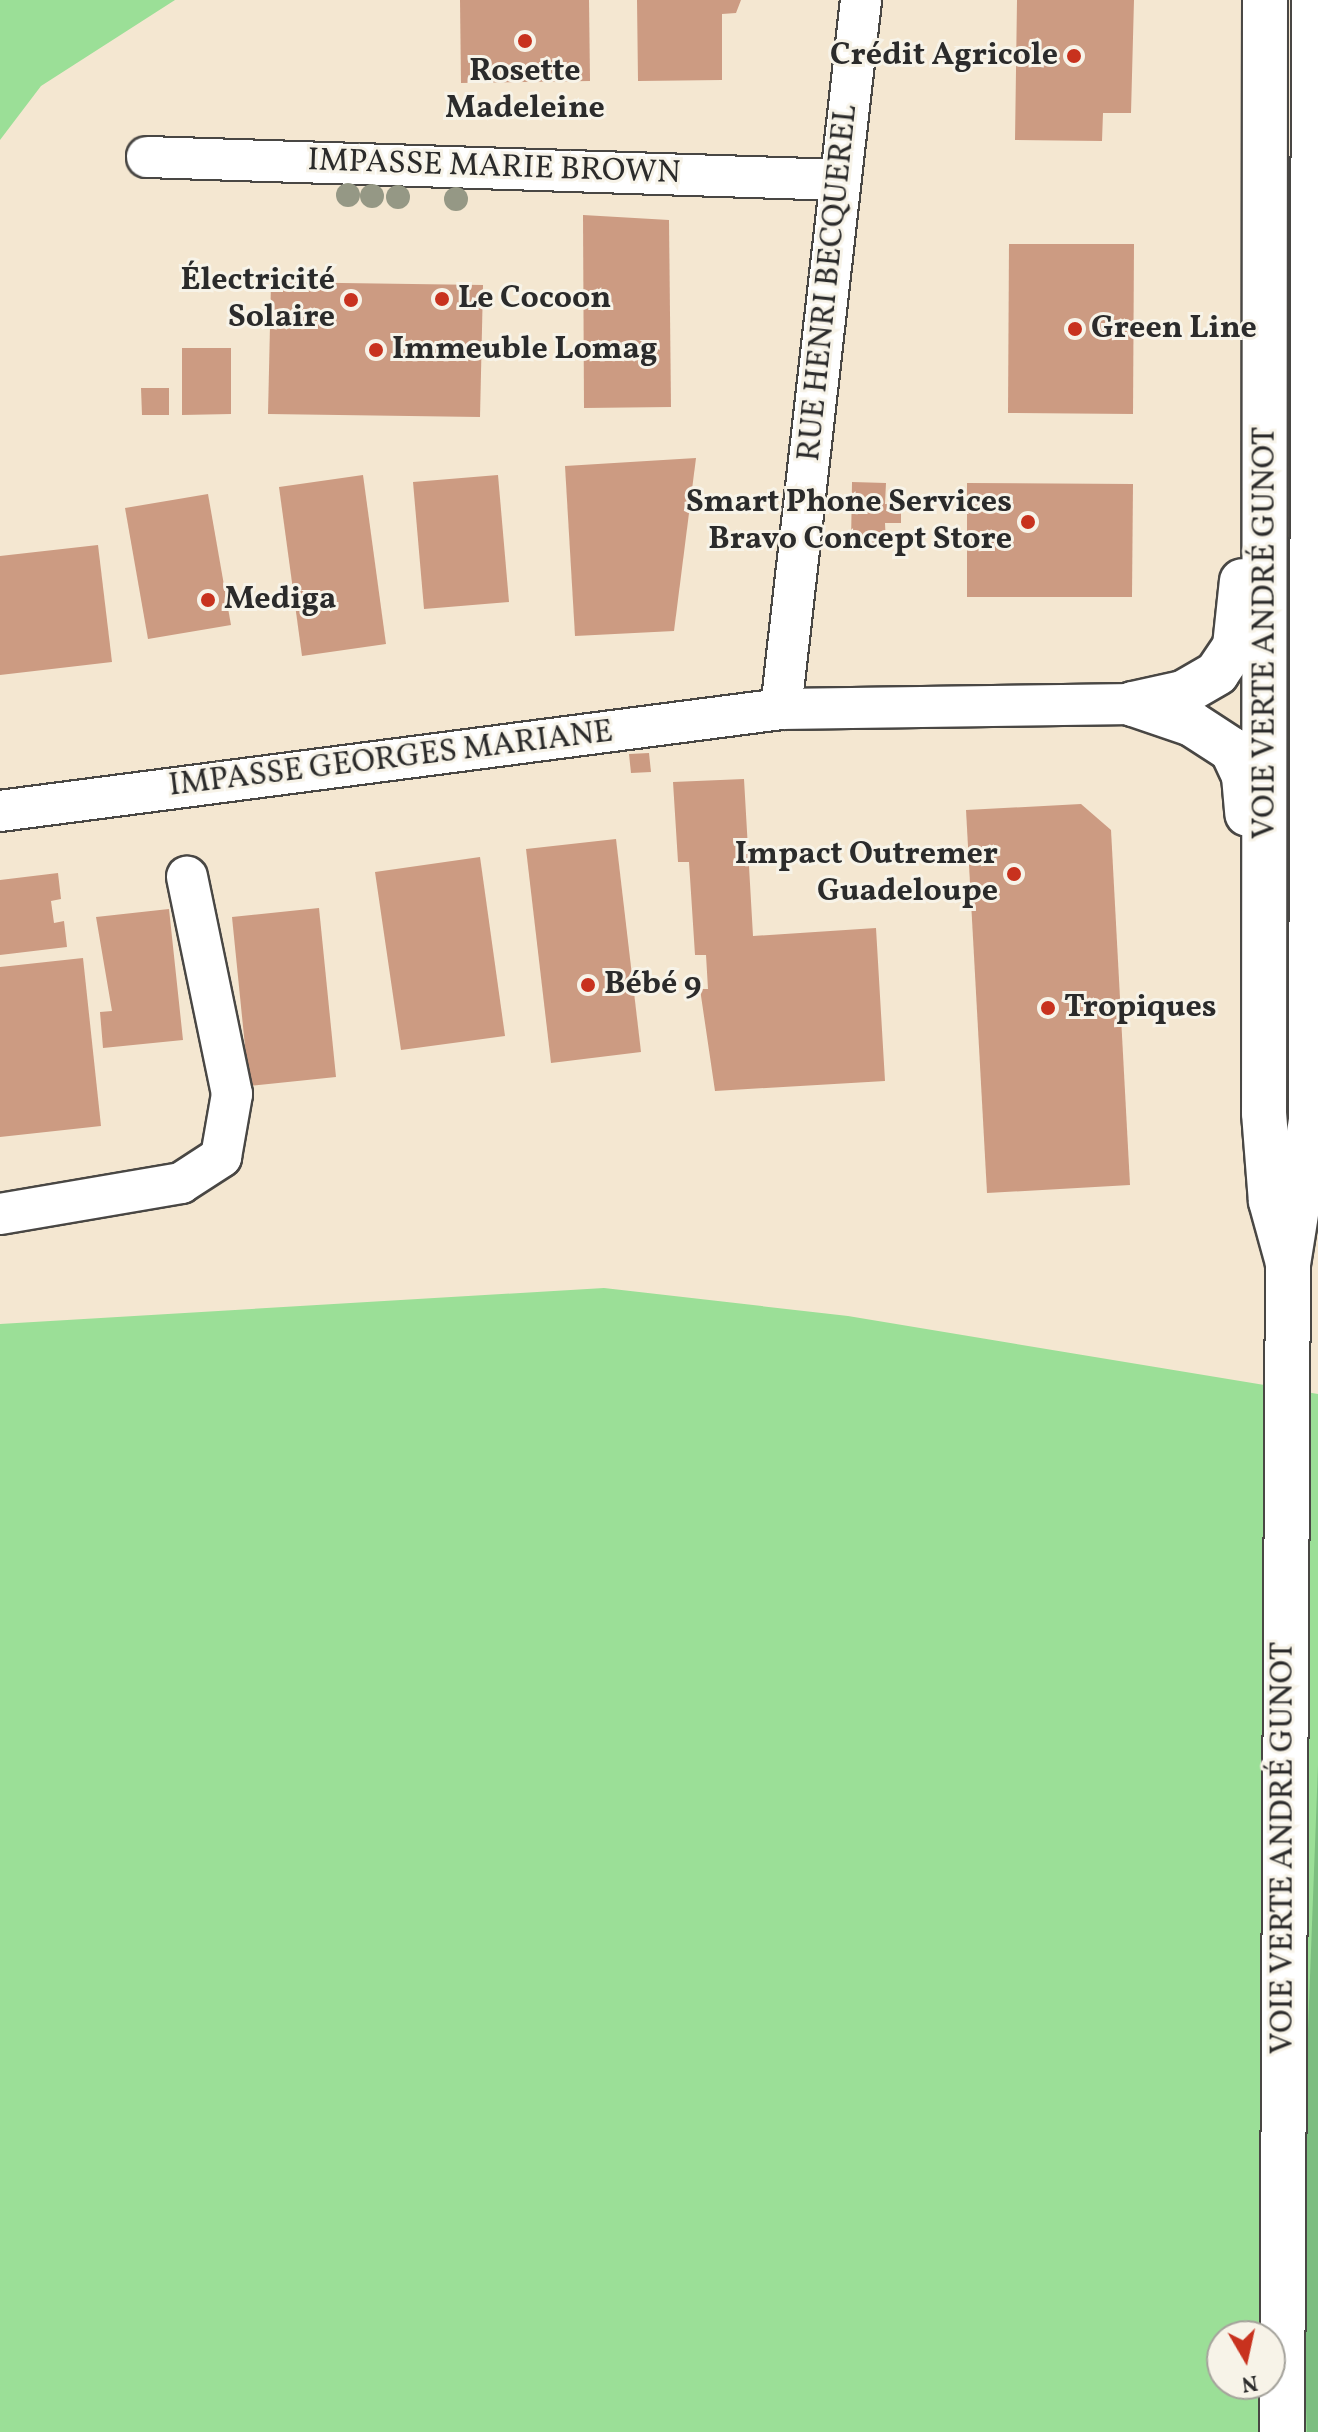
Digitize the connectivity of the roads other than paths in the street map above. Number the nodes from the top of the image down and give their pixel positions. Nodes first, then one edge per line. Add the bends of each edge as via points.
1 (861, 0) edge
2 (1252, 0) edge
3 (1265, 0) edge
4 (1314, 0) edge
5 (1265, 50) junction
6 (147, 157) dead end
7 (840, 180) junction
8 (1267, 331) junction
9 (1315, 350) edge
10 (1133, 704) junction
11 (781, 709) junction
12 (1318, 804) edge
13 (0, 811) edge
14 (187, 877) dead end
15 (1307, 897) junction
16 (1264, 923) junction
17 (0, 1214) edge
18 (1288, 1264) junction
19 (1282, 2432) edge

1 - 7 street, RUE HENRI BECQUEREL
2 - 5 street
3 - 5 main road, VOIE VERTE ANDRÉ GUNOT
4 - 9 main road, VOIE VERTE ANDRÉ GUNOT
5 - 8 main road, VOIE VERTE ANDRÉ GUNOT
6 - 7 street, IMPASSE MARIE BROWN
7 - 11 street, RUE HENRI BECQUEREL
8 - 10 main road via 1246,395 1235,646 1203,683
8 - 16 main road, VOIE VERTE ANDRÉ GUNOT
9 - 15 main road, VOIE VERTE ANDRÉ GUNOT
10 - 11 street, IMPASSE GEORGES MARIANE
10 - 16 main road via 1192,724 1232,750 1244,776 1252,876
11 - 13 street, IMPASSE GEORGES MARIANE
12 - 15 main road
14 - 17 street via 232,1094 221,1157 181,1183
15 - 18 main road, VOIE VERTE ANDRÉ GUNOT via 1311,1121
16 - 18 main road, VOIE VERTE ANDRÉ GUNOT via 1264,1113 1271,1201
18 - 19 main road, VOIE VERTE ANDRÉ GUNOT

